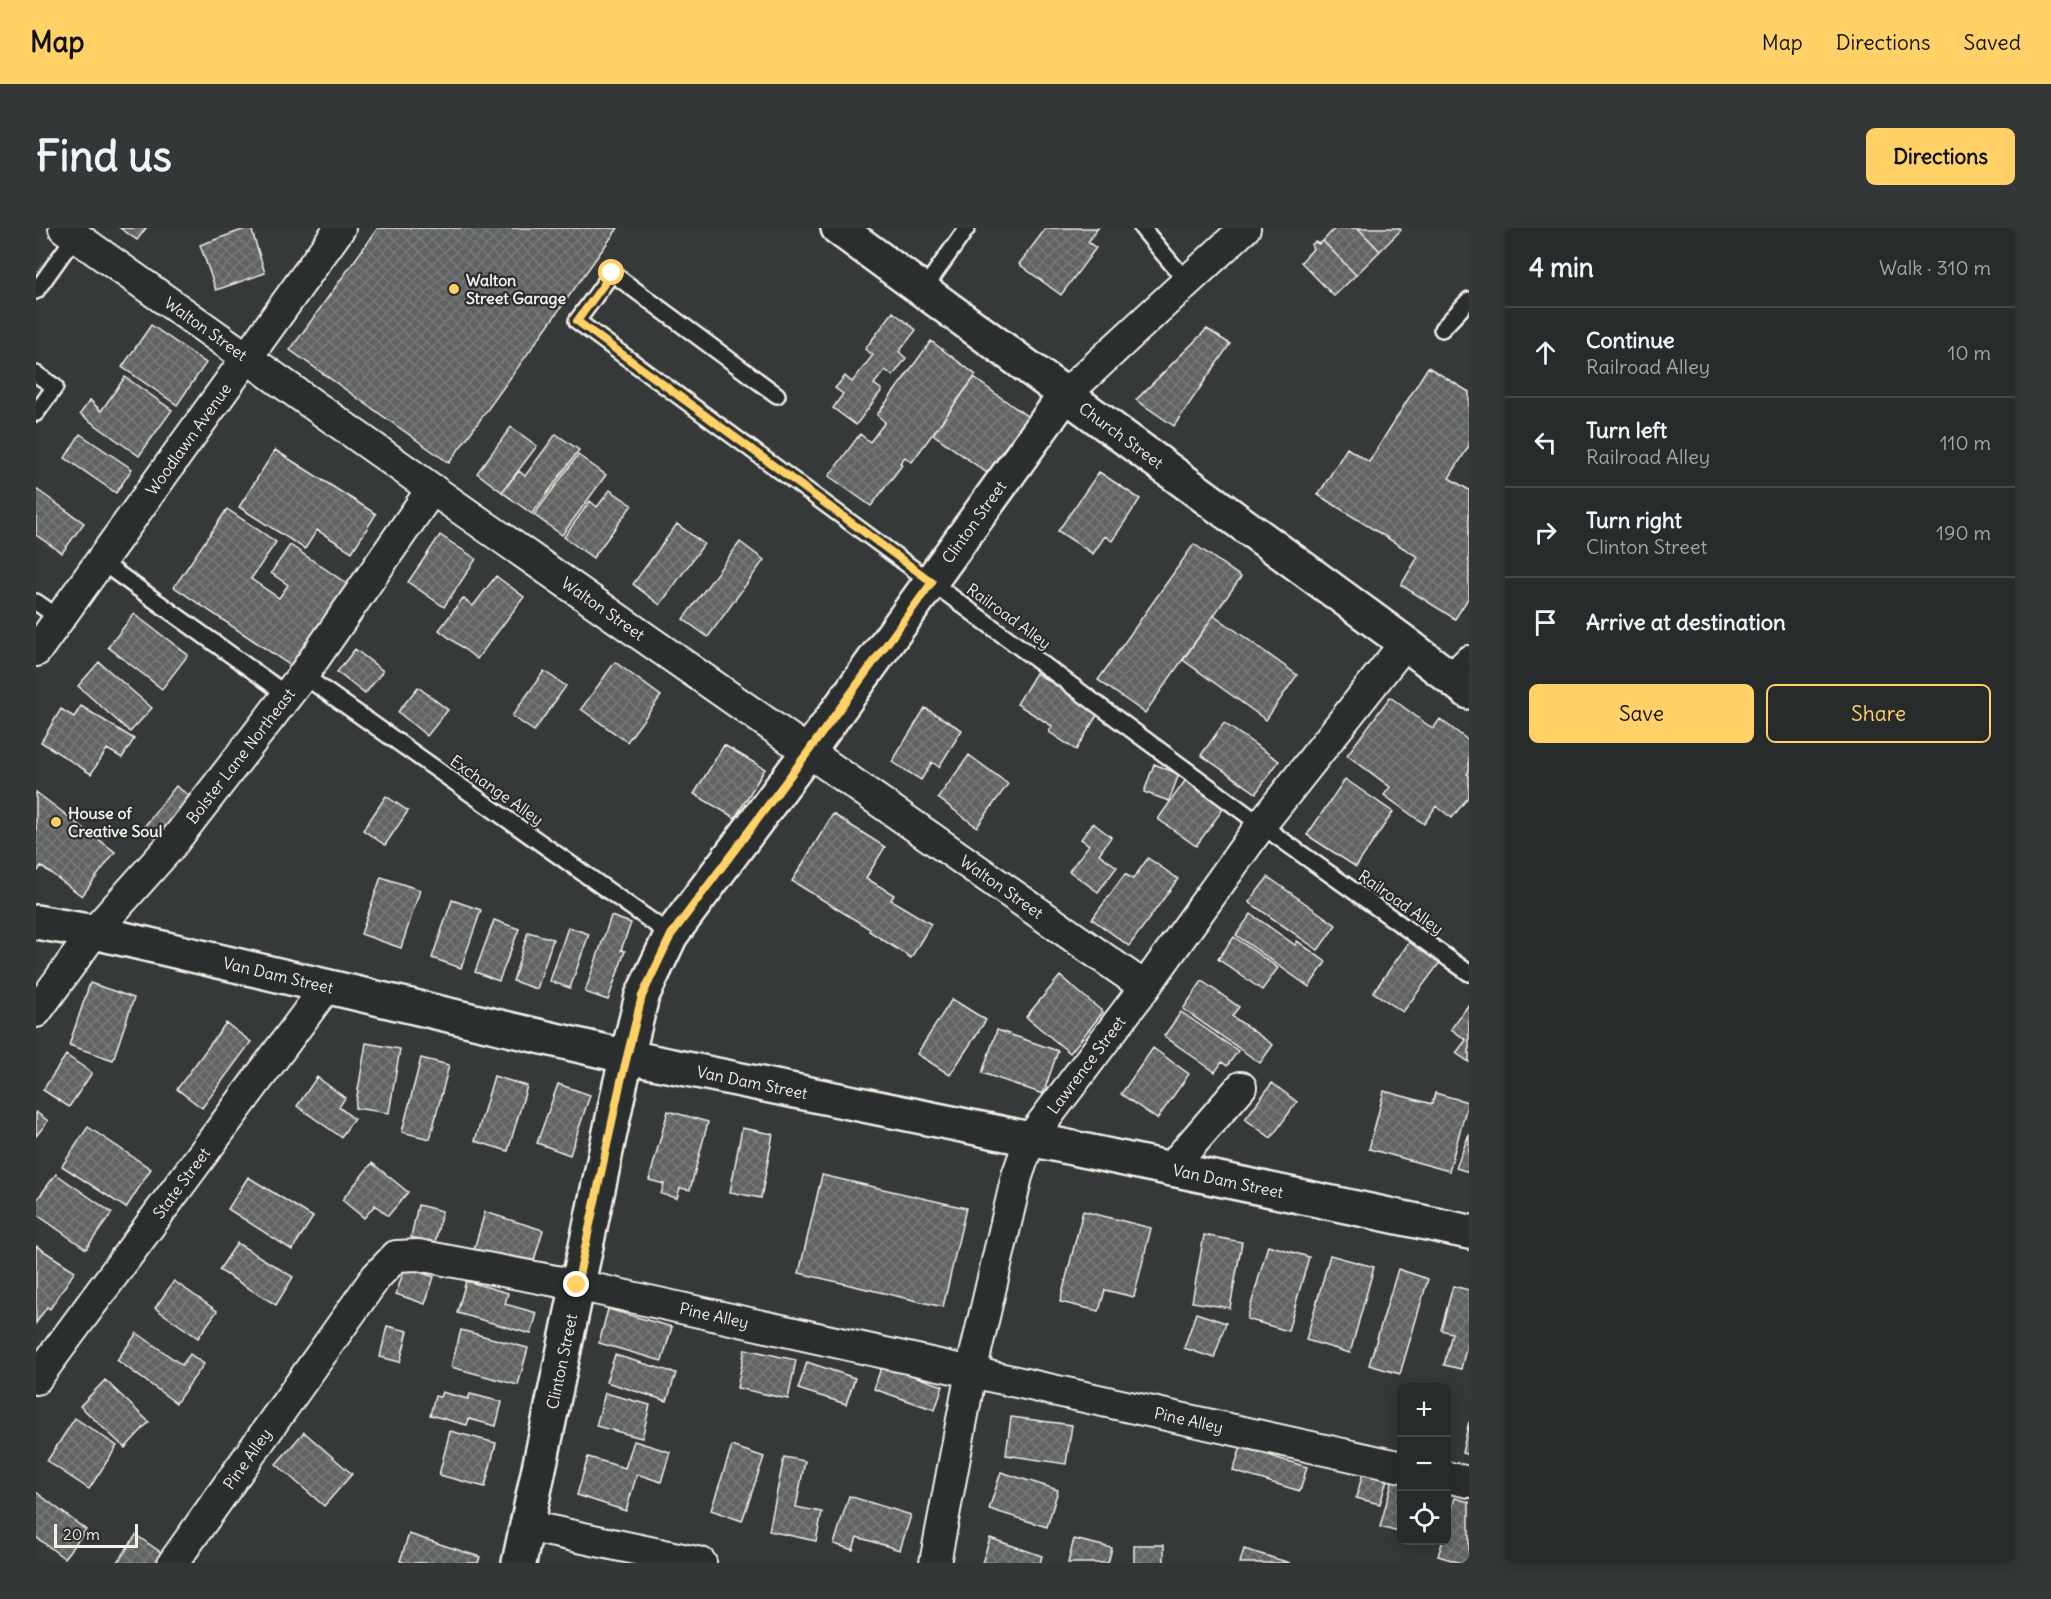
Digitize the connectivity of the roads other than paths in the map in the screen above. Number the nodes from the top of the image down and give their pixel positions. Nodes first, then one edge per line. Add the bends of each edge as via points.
1 (340, 228) edge
2 (838, 228) edge
3 (967, 228) edge
4 (1142, 228) edge
5 (1245, 228) edge
6 (74, 231) edge
7 (1187, 282) junction
8 (923, 290) junction
9 (36, 291) edge
10 (1469, 300) edge
11 (1442, 329) dead end
12 (246, 358) junction
13 (36, 374) edge
14 (1066, 394) junction
15 (777, 395) dead end
16 (36, 413) edge
17 (432, 489) junction
18 (100, 561) junction
19 (932, 582) junction
20 (47, 610) edge
21 (1405, 643) junction
22 (36, 651) edge
23 (1463, 678) edge
24 (295, 685) junction
25 (808, 752) junction
26 (1261, 825) junction
27 (36, 921) edge
28 (94, 932) junction
29 (671, 935) junction
30 (1469, 973) edge
31 (327, 986) junction
32 (1145, 987) junction
33 (36, 1012) edge
34 (628, 1057) junction
35 (1241, 1087) dead end
36 (1030, 1139) junction
37 (1169, 1170) junction
38 (1469, 1232) edge
39 (577, 1285) junction
40 (971, 1371) junction
41 (36, 1378) edge
42 (1397, 1466) edge
43 (1451, 1478) edge
44 (1469, 1482) edge
45 (527, 1526) junction
46 (173, 1563) edge
47 (519, 1563) edge
48 (701, 1563) edge
49 (935, 1563) edge

1 - 12 street, Woodlawn Avenue
2 - 8 main road, Church Street
3 - 8 lane
4 - 7 lane
5 - 7 street, Clinton Street
6 - 9 lane
6 - 12 street, Walton Street
7 - 14 street, Clinton Street
8 - 14 main road, Church Street
10 - 11 lane
12 - 17 street, Walton Street
12 - 18 street, Woodlawn Avenue
13 - 16 lane via 55,387
14 - 19 main road, Clinton Street
14 - 21 main road, Church Street
15 - 19 lane, Railroad Alley via 612,273 577,321
17 - 24 street, Bolster Lane Northeast
17 - 25 street, Walton Street
18 - 20 street, Woodlawn Avenue
18 - 24 lane, Exchange Alley
19 - 25 main road, Clinton Street
19 - 26 lane, Railroad Alley
20 - 22 street, Woodlawn Avenue
21 - 23 main road, Church Street
21 - 26 street, Lawrence Street
24 - 28 street, Bolster Lane Northeast via 170,848
24 - 29 lane, Exchange Alley
25 - 29 main road, Clinton Street
25 - 32 street, Walton Street
26 - 30 lane, Railroad Alley
26 - 32 street, Lawrence Street
27 - 28 main road, Van Dam Street
28 - 31 main road, Van Dam Street
28 - 33 street, Bolster Lane Northeast
29 - 34 main road, Clinton Street via 642,996
31 - 34 main road, Van Dam Street
31 - 41 street, State Street
32 - 36 street, Lawrence Street
34 - 36 main road, Van Dam Street
34 - 39 main road, Clinton Street
35 - 37 street
36 - 37 main road, Van Dam Street
36 - 40 street, Lawrence Street via 1017,1176
37 - 38 main road, Van Dam Street
39 - 40 street, Pine Alley
39 - 45 main road, Clinton Street
39 - 46 street, Pine Alley via 418,1255 396,1256 376,1277
40 - 42 street, Pine Alley
40 - 49 street, Lawrence Street
43 - 44 street
45 - 47 main road, Clinton Street
45 - 48 street

